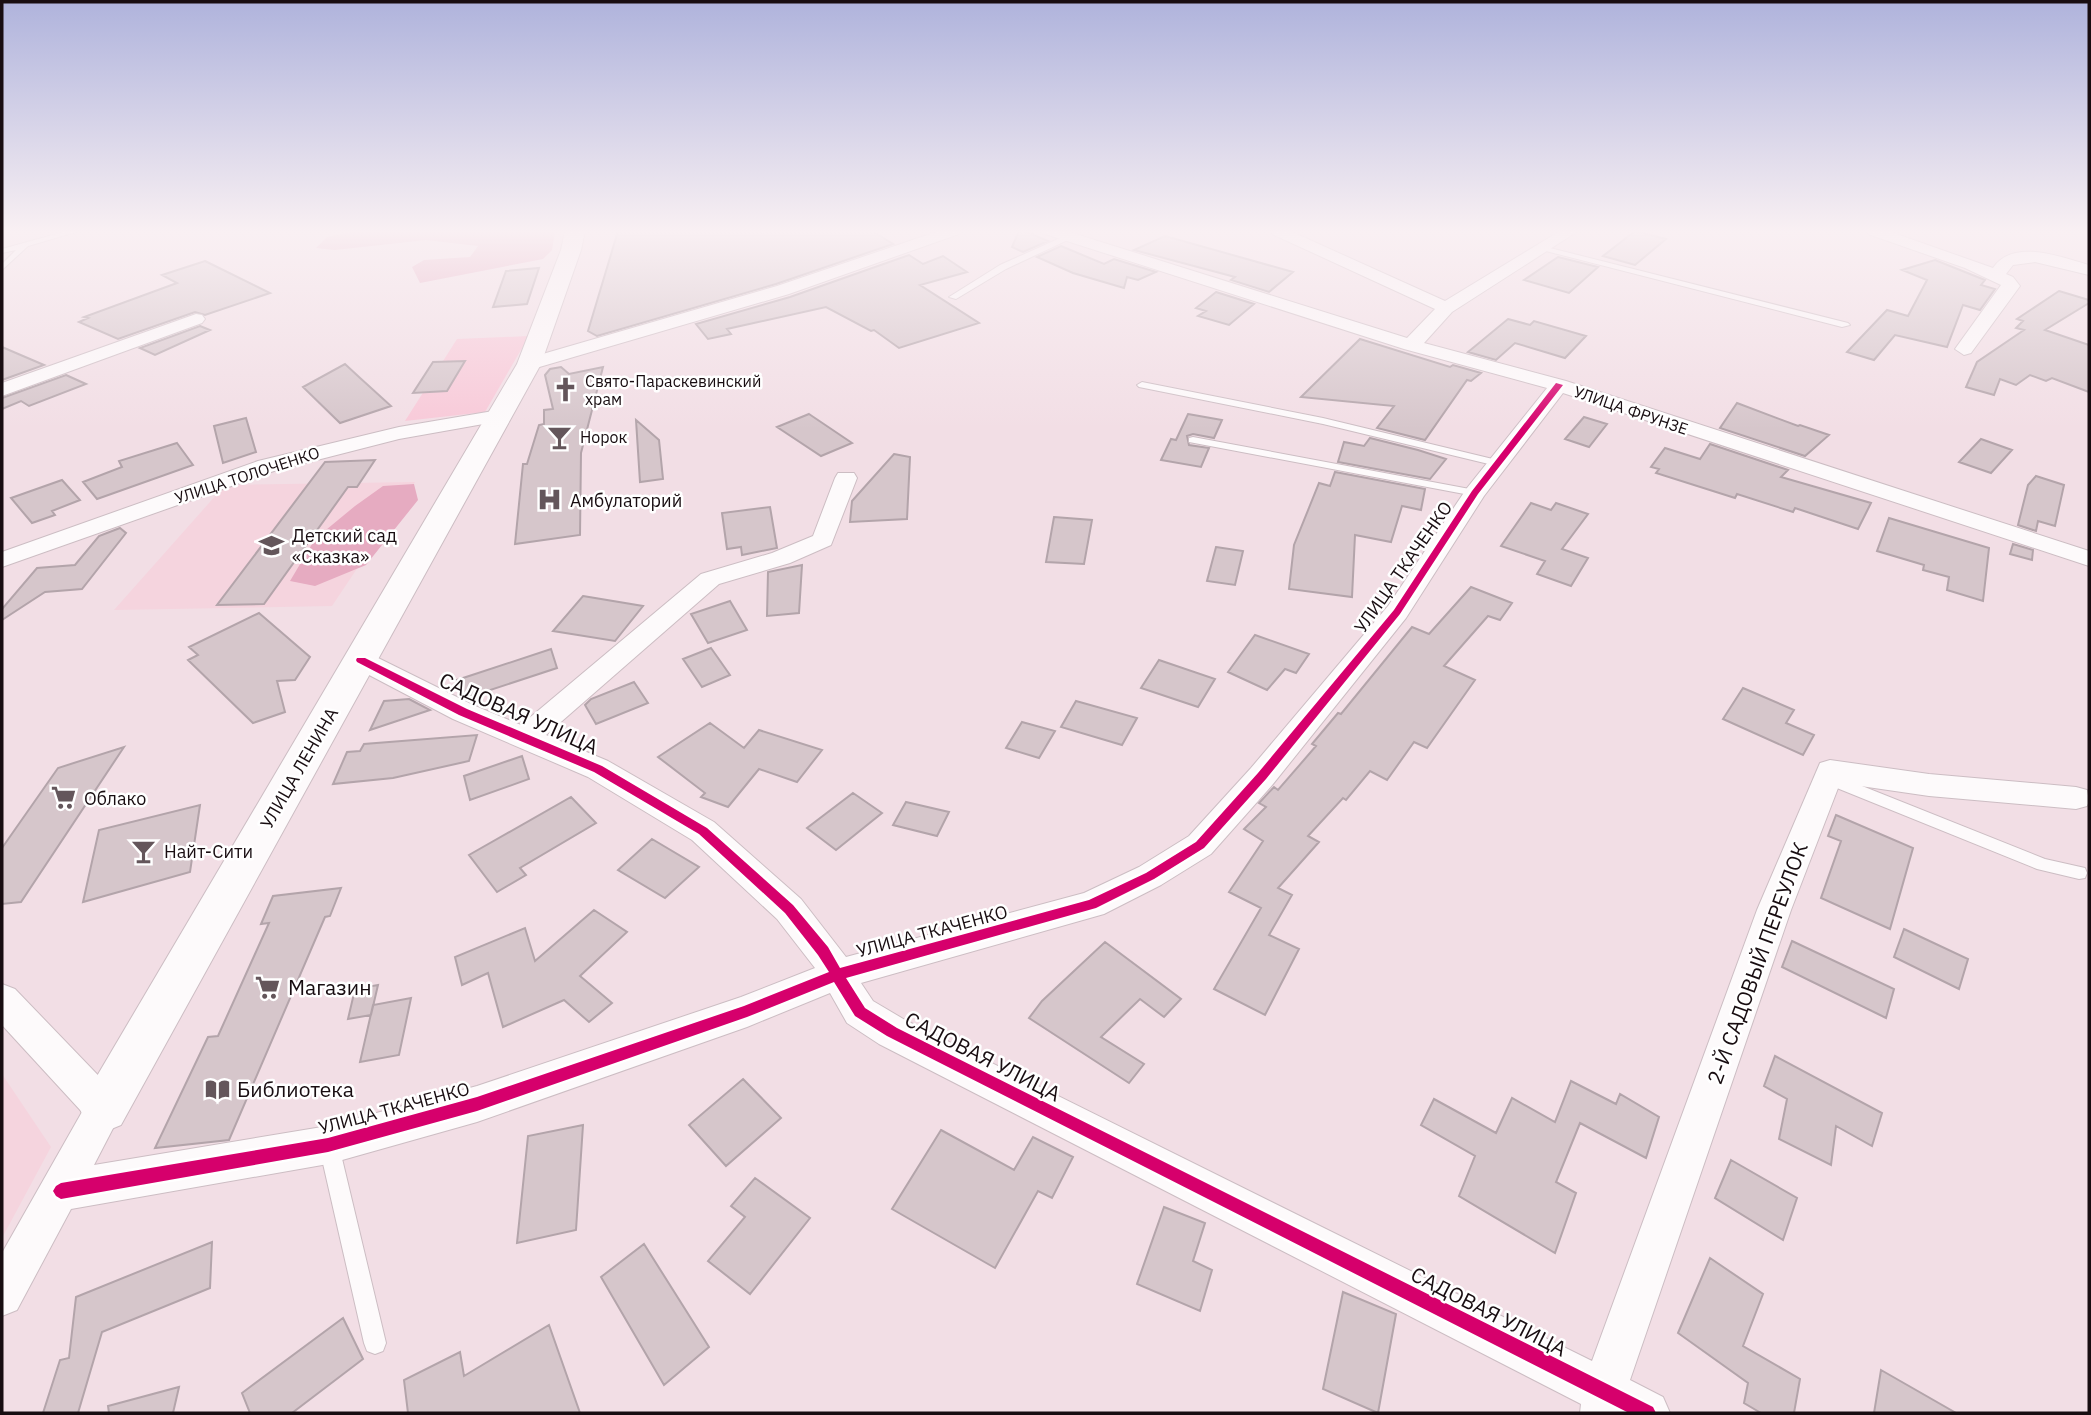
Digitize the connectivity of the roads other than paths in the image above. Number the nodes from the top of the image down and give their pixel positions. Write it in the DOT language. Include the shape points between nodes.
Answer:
graph roads {
  1 [pos="553,297"];
  2 [pos="759,297"];
  3 [pos="1261,297"];
  4 [pos="1422,297"];
  5 [pos="1464,297"];
  6 [pos="1736,297"];
  7 [pos="2003,297"];
  8 [pos="1446,308"];
  9 [pos="196,318"];
  10 [pos="1845,325"];
  11 [pos="1411,345"];
  12 [pos="1964,349"];
  13 [pos="528,364"];
  14 [pos="1142,385"];
  15 [pos="1559,386"];
  16 [pos="2,390"];
  17 [pos="499,416"];
  18 [pos="1193,440"];
  19 [pos="1497,463"];
  20 [pos="846,478"];
  21 [pos="1475,494"];
  22 [pos="2089,559"];
  23 [pos="2,560"];
  24 [pos="361,660"];
  25 [pos="523,739"];
  26 [pos="1827,778"];
  27 [pos="2076,798"];
  28 [pos="2079,873"];
  29 [pos="836,975"];
  30 [pos="2,1000"];
  31 [pos="104,1109"];
  32 [pos="328,1145"];
  33 [pos="61,1191"];
  34 [pos="2,1295"];
  35 [pos="375,1343"];
  36 [pos="1603,1402"];
  37 [pos="1647,1413"];
  1 -- 13 [label="street, УЛИЦА ЛЕНИНА"];
  2 -- 13 [label="street"];
  3 -- 11 [label="street, УЛИЦА ФРУНЗЕ"];
  4 -- 8 [label="street"];
  5 -- 8 [label="street"];
  6 -- 10 [label="lane"];
  7 -- 12 [label="street"];
  8 -- 11 [label="street"];
  9 -- 16 [label="street"];
  11 -- 15 [label="street, УЛИЦА ФРУНЗЕ"];
  13 -- 17 [label="street, УЛИЦА ЛЕНИНА"];
  14 -- 19 [label="lane" via="1323,421"];
  15 -- 19 [label="street, УЛИЦА ТКАЧЕНКО"];
  15 -- 22 [label="street, УЛИЦА ФРУНЗЕ"];
  17 -- 23 [label="street, УЛИЦА ТОЛОЧЕНКО" via="399,433 266,466"];
  17 -- 24 [label="street, УЛИЦА ЛЕНИНА"];
  18 -- 21 [label="lane"];
  19 -- 21 [label="street, УЛИЦА ТКАЧЕНКО"];
  20 -- 25 [label="street" via="823,540 710,579"];
  21 -- 29 [label="street, УЛИЦА ТКАЧЕНКО" via="1397,612 1200,845 1092,904"];
  24 -- 25 [label="street, САДОВАЯ УЛИЦА"];
  24 -- 31 [label="street, УЛИЦА ЛЕНИНА"];
  25 -- 29 [label="street, САДОВАЯ УЛИЦА" via="598,769 703,831 789,909"];
  26 -- 27 [label="street" via="1829,771"];
  26 -- 28 [label="lane" via="2043,865"];
  26 -- 36 [label="street, 2-Й САДОВЫЙ ПЕРЕУЛОК" via="1774,910"];
  29 -- 32 [label="street, УЛИЦА ТКАЧЕНКО" via="526,1088"];
  29 -- 36 [label="street, САДОВАЯ УЛИЦА" via="860,1012 892,1032"];
  30 -- 31 [label="street"];
  31 -- 33 [label="street, УЛИЦА ЛЕНИНА"];
  32 -- 33 [label="street, УЛИЦА ТКАЧЕНКО"];
  32 -- 35 [label="lane"];
  33 -- 34 [label="street, УЛИЦА ЛЕНИНА"];
  36 -- 37 [label="street, САДОВАЯ УЛИЦА"];
}
